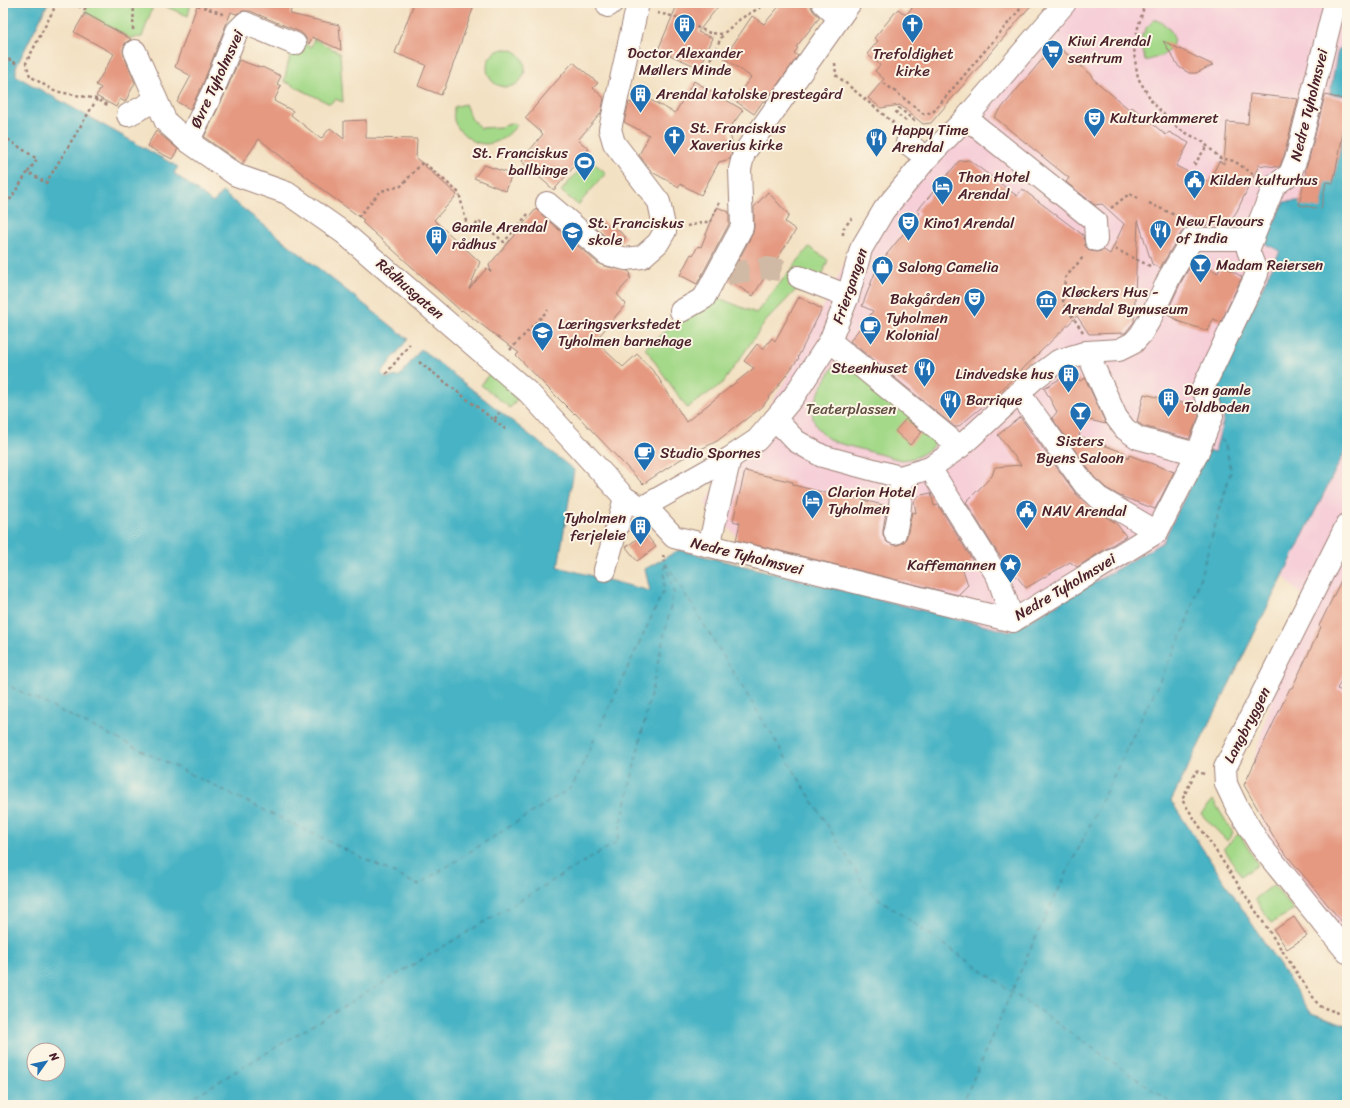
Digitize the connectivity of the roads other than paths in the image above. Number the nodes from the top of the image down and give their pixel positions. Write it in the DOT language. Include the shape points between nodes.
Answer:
graph roads {
  1 [pos="823,3"];
  2 [pos="1065,3"];
  3 [pos="638,6"];
  4 [pos="1333,6"];
  5 [pos="845,10"];
  6 [pos="295,44"];
  7 [pos="135,51"];
  8 [pos="156,100"];
  9 [pos="128,115"];
  10 [pos="966,118"];
  11 [pos="905,132"];
  12 [pos="186,140"];
  13 [pos="927,158"];
  14 [pos="547,203"];
  15 [pos="1096,230"];
  16 [pos="1252,239"];
  17 [pos="799,277"];
  18 [pos="848,296"];
  19 [pos="681,311"];
  20 [pos="830,341"];
  21 [pos="1087,352"];
  22 [pos="1019,393"];
  23 [pos="775,419"];
  24 [pos="960,447"];
  25 [pos="1197,454"];
  26 [pos="730,458"];
  27 [pos="930,468"];
  28 [pos="900,477"];
  29 [pos="625,498"];
  30 [pos="645,506"];
  31 [pos="1347,525"];
  32 [pos="1157,532"];
  33 [pos="896,533"];
  34 [pos="709,546"];
  35 [pos="605,570"];
  36 [pos="1013,621"];
  37 [pos="1347,952"];
  1 -- 5 [label="street"];
  2 -- 10 [label="street, Friergangen"];
  3 -- 14 [label="street" via="610,129 614,143 659,202 665,231 658,242 642,257 626,259 607,254"];
  4 -- 16 [label="street, Nedre Tyholmsvei" via="1297,156 1290,174 1274,186"];
  5 -- 19 [label="street" via="744,153 740,169 742,227 704,298"];
  6 -- 12 [label="street, Øvre Tyholmsvei" via="245,23 237,31 192,134"];
  7 -- 8 [label="street, Rådhusgaten"];
  8 -- 9 [label="street"];
  8 -- 12 [label="street, Rådhusgaten" via="166,122"];
  10 -- 13 [label="street, Friergangen"];
  10 -- 15 [label="street"];
  11 -- 13 [label="street"];
  12 -- 29 [label="street, Rådhusgaten" via="236,176 287,193 344,233 529,393"];
  13 -- 18 [label="street, Friergangen" via="884,210 861,249"];
  16 -- 21 [label="street" via="1192,240 1170,276 1150,319 1133,343 1119,350"];
  16 -- 25 [label="street" via="1248,250 1257,274 1203,388 1212,416"];
  17 -- 18 [label="street"];
  18 -- 20 [label="street, Friergangen"];
  20 -- 23 [label="street, Friergangen" via="794,396"];
  20 -- 24 [label="street"];
  21 -- 22 [label="street" via="1058,361"];
  21 -- 25 [label="street" via="1116,417 1125,429 1138,438"];
  22 -- 24 [label="street"];
  22 -- 32 [label="street" via="1085,485 1099,498"];
  23 -- 26 [label="street, Friergangen" via="757,440"];
  23 -- 28 [label="street" via="796,441 822,456"];
  24 -- 27 [label="street"];
  25 -- 32 [label="street"];
  26 -- 30 [label="street, Friergangen"];
  26 -- 34 [label="street"];
  27 -- 28 [label="street"];
  27 -- 36 [label="street" via="998,578"];
  28 -- 33 [label="street" via="902,494"];
  29 -- 30 [label="street, Rådhusgaten"];
  29 -- 35 [label="street"];
  30 -- 34 [label="street, Nedre Tyholmsvei" via="674,537"];
  31 -- 37 [label="street, Langbryggen" via="1225,768 1226,784 1260,845"];
  32 -- 36 [label="street, Nedre Tyholmsvei"];
  34 -- 36 [label="street, Nedre Tyholmsvei"];
}
